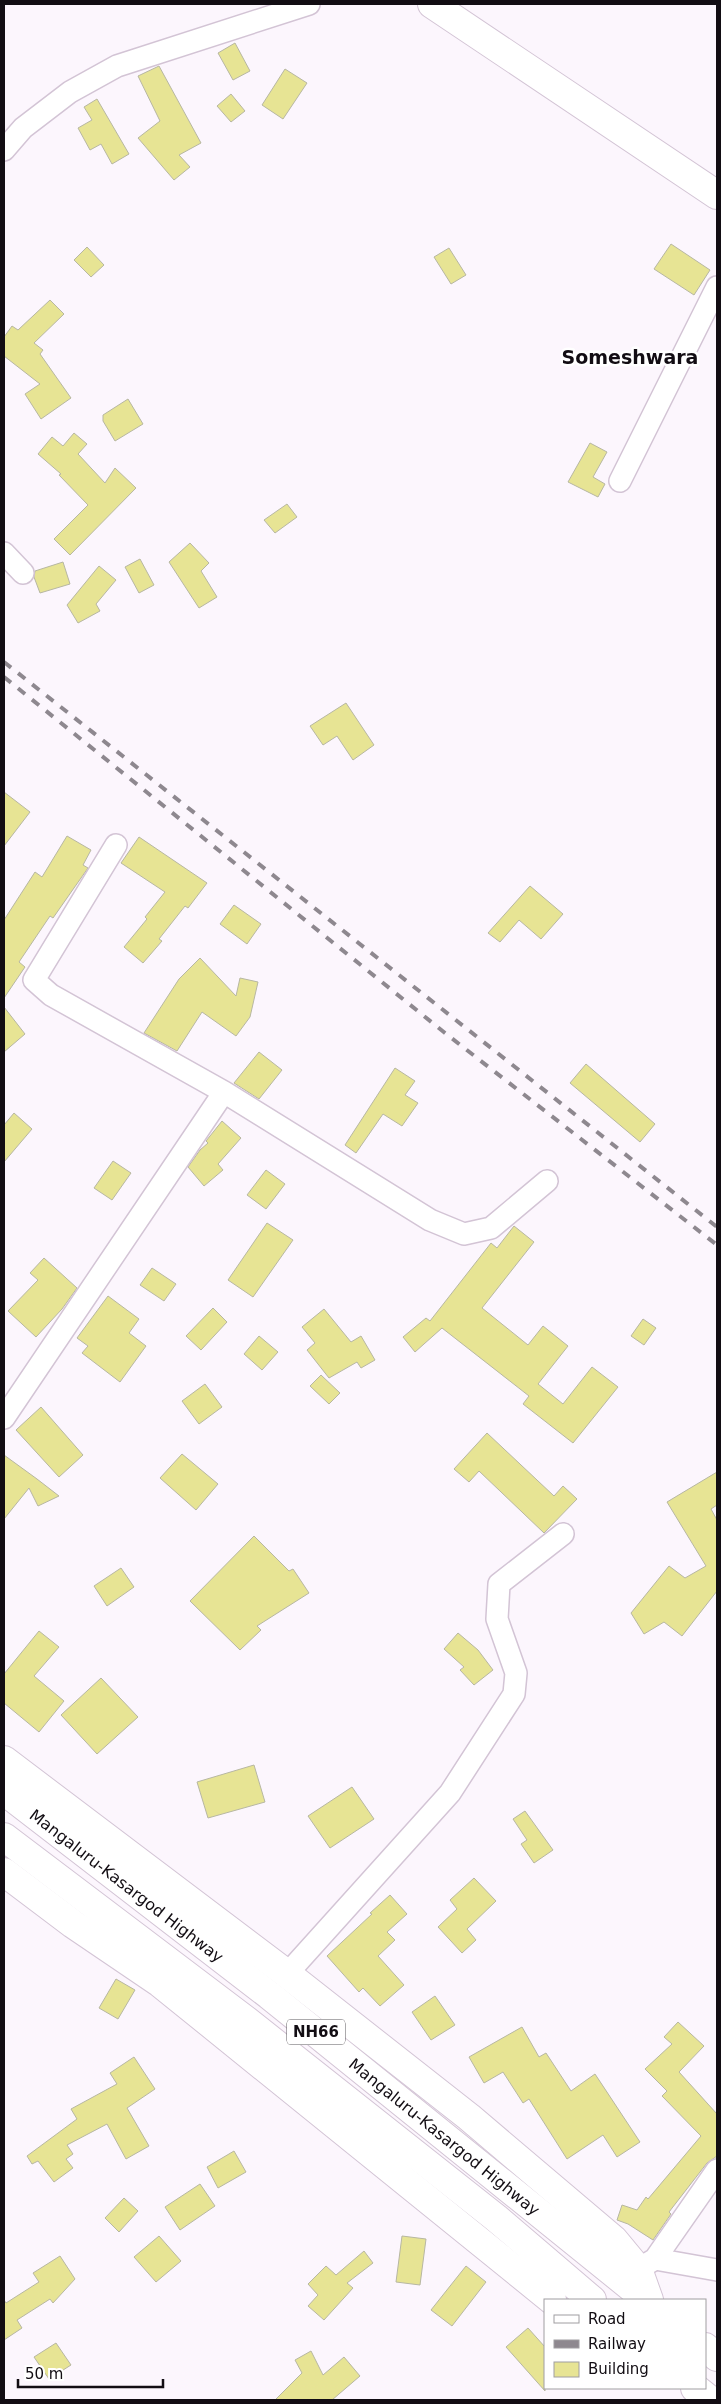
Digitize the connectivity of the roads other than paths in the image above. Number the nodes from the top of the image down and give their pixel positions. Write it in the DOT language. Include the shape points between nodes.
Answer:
graph roads {
  1 [pos="310,4"];
  2 [pos="432,4"];
  3 [pos="4,150"];
  4 [pos="717,195"];
  5 [pos="717,287"];
  6 [pos="620,481"];
  7 [pos="4,553"];
  8 [pos="23,573"];
  9 [pos="116,845"];
  10 [pos="224,1092"];
  11 [pos="547,1180"];
  12 [pos="4,1418"];
  13 [pos="564,1534"];
  14 [pos="4,1760"];
  15 [pos="4,1791"];
  16 [pos="4,1837"];
  17 [pos="4,1872"];
  18 [pos="287,1974"];
  19 [pos="717,2170"];
  20 [pos="638,2270"];
  21 [pos="717,2270"];
  22 [pos="551,2299"];
  23 [pos="591,2299"];
  24 [pos="648,2299"];
  25 [pos="706,2348"];
  26 [pos="717,2357"];
  27 [pos="696,2389"];
  28 [pos="710,2400"];
  1 -- 3 [label="street" via="117,66 70,92 23,128"];
  2 -- 4 [label="main road"];
  5 -- 6 [label="street"];
  7 -- 8 [label="street"];
  9 -- 10 [label="street" via="34,980 51,995"];
  10 -- 11 [label="street" via="430,1220 464,1234 491,1228"];
  10 -- 12 [label="street"];
  13 -- 18 [label="street" via="499,1584 497,1619 516,1674 514,1694 450,1793"];
  14 -- 18 [label="main road"];
  15 -- 20 [label="main road, Mangaluru-Kasargod Highway / NH66" via="269,1995"];
  16 -- 23 [label="main road, Mangaluru-Kasargod Highway / NH66" via="247,2021 496,2218"];
  17 -- 22 [label="main road" via="160,1983"];
  18 -- 20 [label="main road" via="476,2124 614,2240"];
  19 -- 20 [label="street"];
  20 -- 21 [label="street"];
  20 -- 24 [label="main road, Mangaluru-Kasargod Highway / NH66"];
  25 -- 26 [label="main road"];
  27 -- 28 [label="main road"];
}
